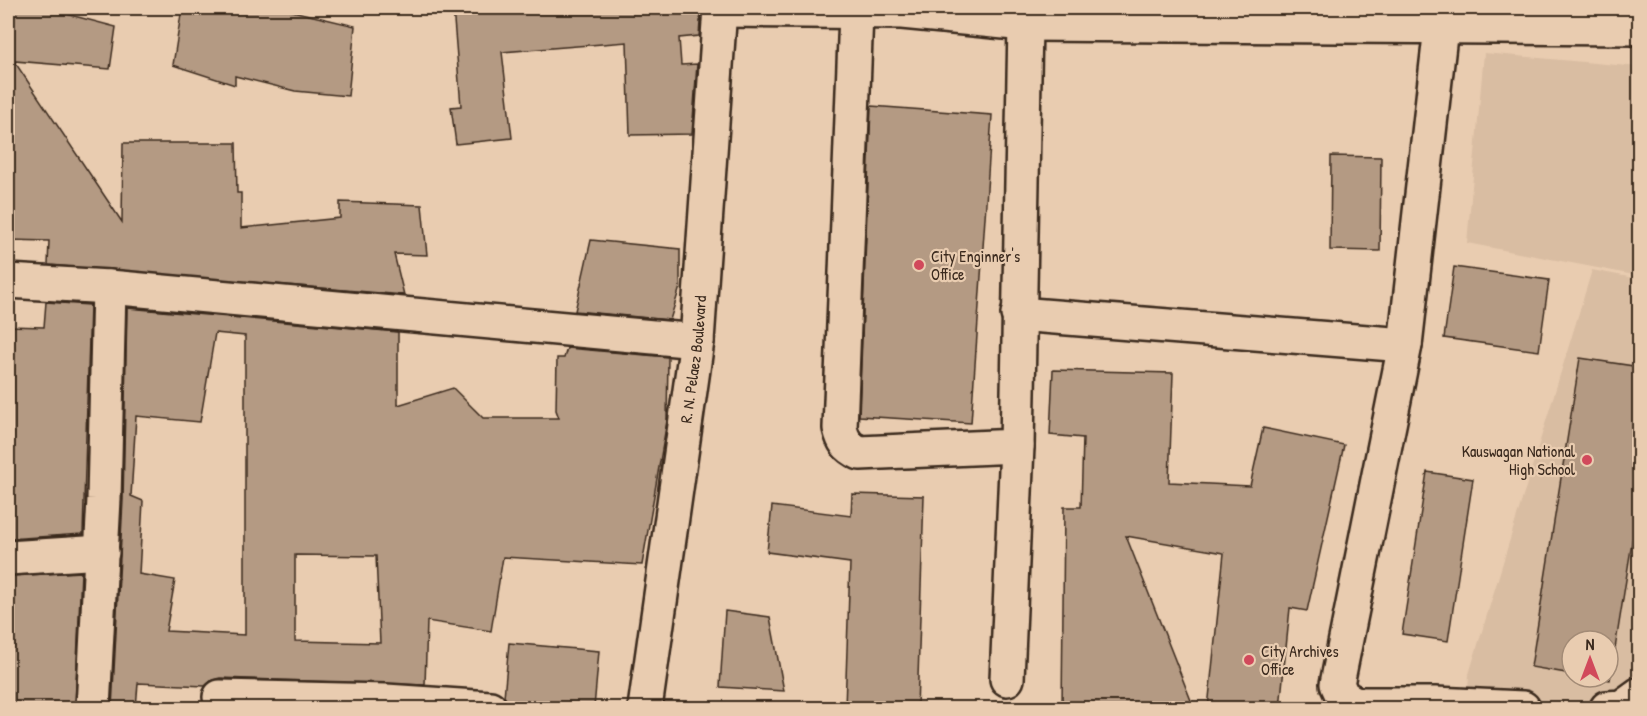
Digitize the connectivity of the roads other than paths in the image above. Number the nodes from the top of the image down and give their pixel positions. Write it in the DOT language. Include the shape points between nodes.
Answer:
graph roads {
  1 [pos="720,9"];
  2 [pos="902,10"];
  3 [pos="856,13"];
  4 [pos="1359,17"];
  5 [pos="1025,24"];
  6 [pos="1441,27"];
  7 [pos="1640,28"];
  8 [pos="8,281"];
  9 [pos="109,287"];
  10 [pos="1018,314"];
  11 [pos="697,341"];
  12 [pos="1406,345"];
  13 [pos="1017,446"];
  14 [pos="102,552"];
  15 [pos="8,558"];
  16 [pos="1007,679"];
  17 [pos="1640,694"];
  18 [pos="220,697"];
  19 [pos="93,708"];
  20 [pos="490,708"];
  21 [pos="645,708"];
  22 [pos="1523,708"];
  23 [pos="1607,708"];
  1 -- 3 [label="street"];
  1 -- 11 [label="street, R. N. Pelaez Boulevard"];
  2 -- 3 [label="street"];
  2 -- 5 [label="street"];
  3 -- 13 [label="street" via="840,428 843,440 860,453"];
  4 -- 5 [label="street"];
  4 -- 6 [label="street"];
  5 -- 10 [label="street"];
  6 -- 7 [label="street"];
  6 -- 12 [label="street"];
  8 -- 9 [label="street"];
  9 -- 11 [label="street"];
  9 -- 14 [label="street"];
  10 -- 12 [label="street"];
  10 -- 13 [label="street"];
  11 -- 21 [label="street, R. N. Pelaez Boulevard"];
  12 -- 22 [label="street" via="1336,684 1343,697 1357,704"];
  13 -- 16 [label="street"];
  14 -- 15 [label="street"];
  14 -- 19 [label="street"];
  17 -- 23 [label="street" via="1622,707"];
  18 -- 20 [label="street"];
}
